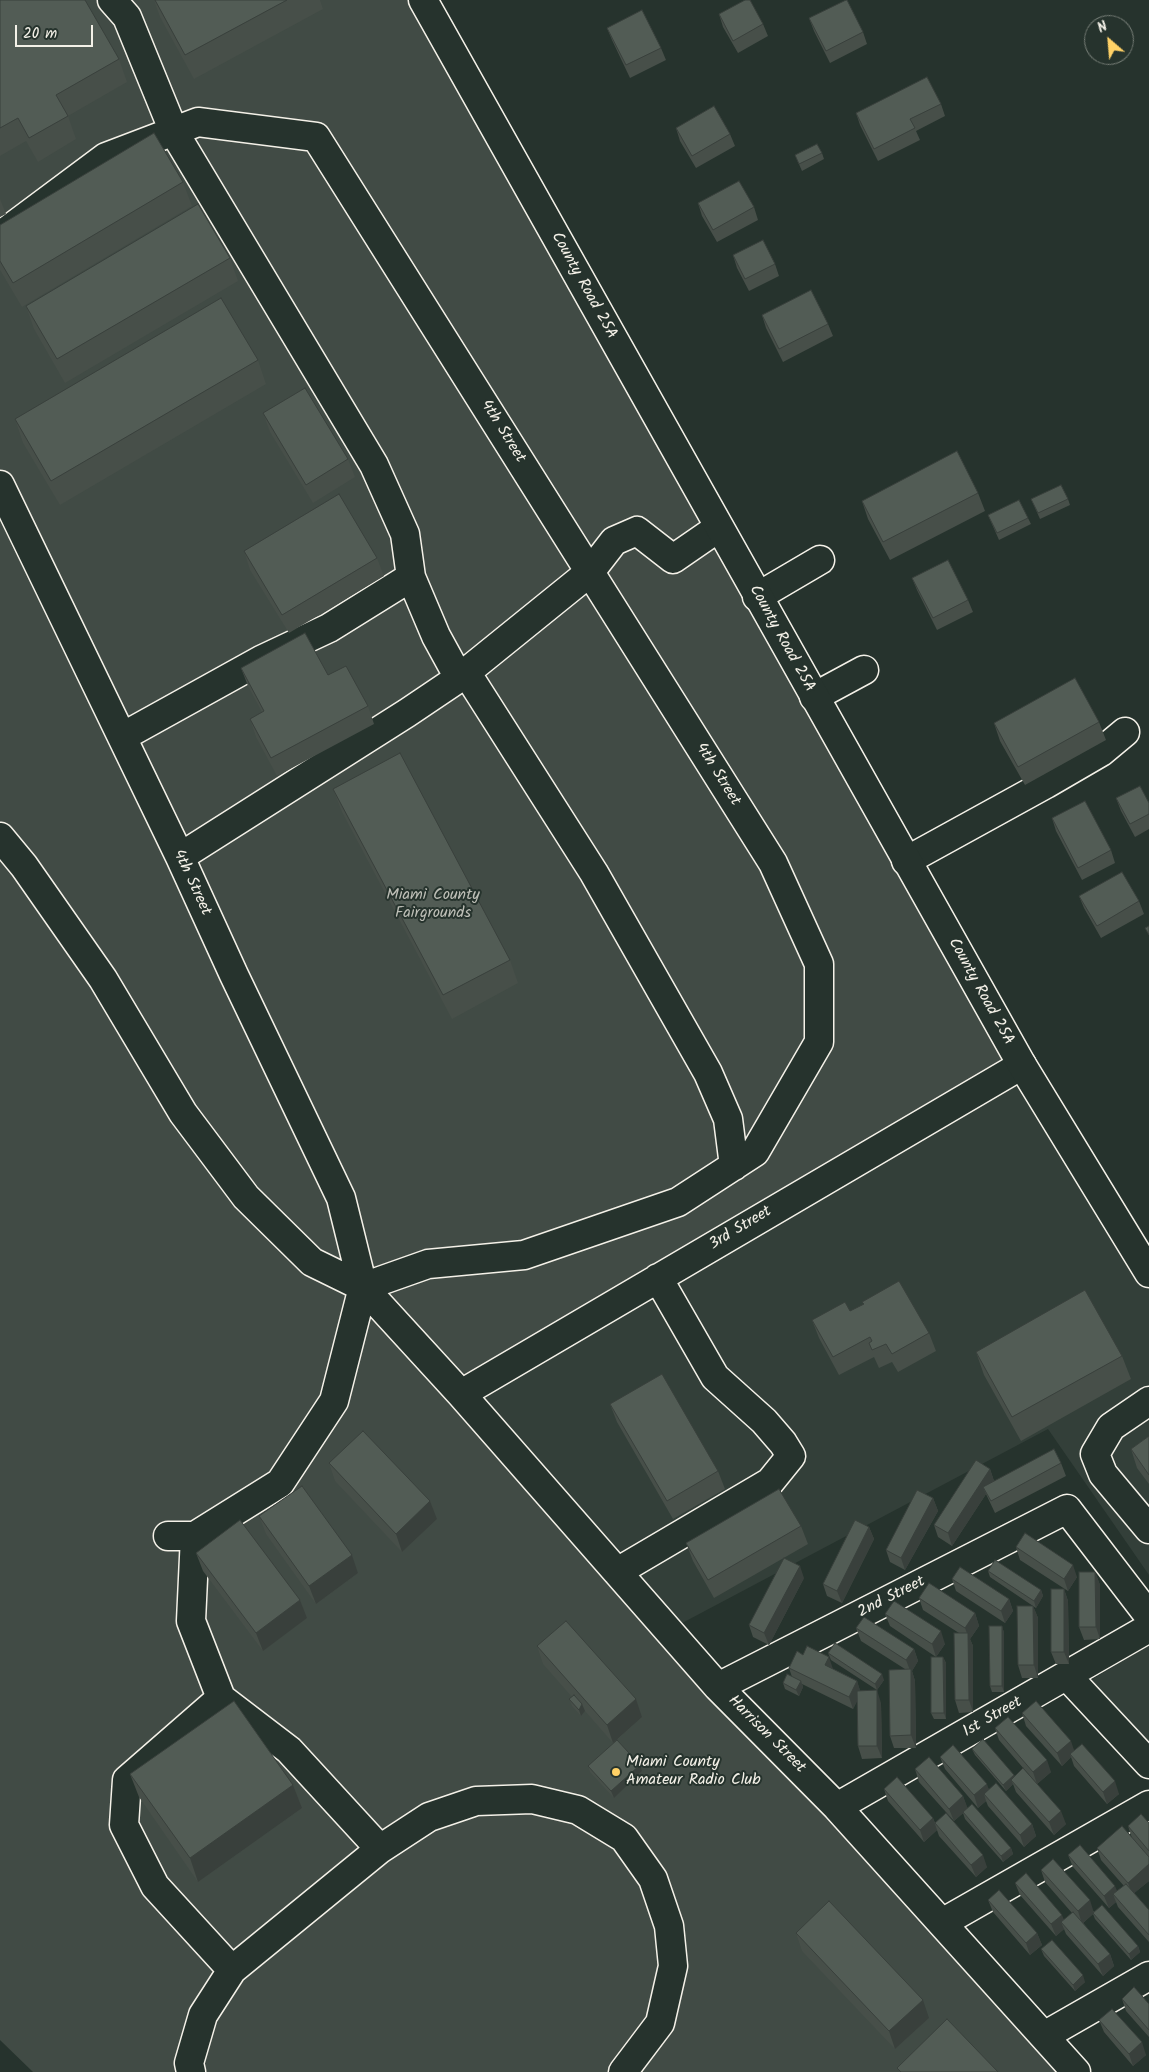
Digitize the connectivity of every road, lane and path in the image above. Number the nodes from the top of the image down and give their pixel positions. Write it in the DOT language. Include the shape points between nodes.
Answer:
graph roads {
  1 [pos="112,0"];
  2 [pos="423,0"];
  3 [pos="174,132"];
  4 [pos="0,236"];
  5 [pos="0,485"];
  6 [pos="718,528"];
  7 [pos="820,560"];
  8 [pos="590,572"];
  9 [pos="411,577"];
  10 [pos="757,597"];
  11 [pos="864,670"];
  12 [pos="463,675"];
  13 [pos="814,697"];
  14 [pos="1125,732"];
  15 [pos="122,737"];
  16 [pos="0,837"];
  17 [pos="180,858"];
  18 [pos="906,861"];
  19 [pos="1022,1065"];
  20 [pos="734,1166"];
  21 [pos="1149,1273"];
  22 [pos="658,1278"];
  23 [pos="363,1287"];
  24 [pos="461,1394"];
  25 [pos="1149,1401"];
  26 [pos="1149,1529"];
  27 [pos="168,1536"];
  28 [pos="195,1536"];
  29 [pos="617,1572"];
  30 [pos="1149,1616"];
  31 [pos="1149,1628"];
  32 [pos="1067,1676"];
  33 [pos="718,1687"];
  34 [pos="222,1698"];
  35 [pos="1149,1764"];
  36 [pos="1149,1805"];
  37 [pos="837,1807"];
  38 [pos="380,1848"];
  39 [pos="942,1923"];
  40 [pos="232,1970"];
  41 [pos="1149,1976"];
  42 [pos="1044,2036"];
  43 [pos="191,2072"];
  44 [pos="623,2072"];
  45 [pos="1076,2072"];
  1 -- 3 [label="main road" via="127,17"];
  2 -- 6 [label="main road, County Road 25A"];
  3 -- 4 [label="main road, 4th Street" via="106,158"];
  3 -- 8 [label="main road, 4th Street" via="198,122 316,137"];
  3 -- 9 [label="main road" via="374,464 405,534"];
  5 -- 15 [label="main road, 4th Street"];
  6 -- 8 [label="main road" via="673,559 637,531 614,541"];
  6 -- 10 [label="main road, County Road 25A"];
  7 -- 10 [label="main road"];
  8 -- 12 [label="main road"];
  8 -- 20 [label="main road, 4th Street" via="773,863 819,964 819,1042 755,1152"];
  9 -- 12 [label="main road" via="436,636"];
  9 -- 15 [label="main road" via="329,628 262,660"];
  10 -- 13 [label="main road, County Road 25A"];
  11 -- 13 [label="main road"];
  12 -- 17 [label="main road"];
  12 -- 20 [label="main road" via="594,873 708,1073 728,1119"];
  13 -- 18 [label="main road, County Road 25A"];
  14 -- 18 [label="main road" via="1101,752"];
  15 -- 17 [label="main road, 4th Street"];
  16 -- 23 [label="main road" via="103,979 183,1113 246,1197 312,1262"];
  17 -- 23 [label="main road, 4th Street" via="341,1198"];
  18 -- 19 [label="main road, County Road 25A"];
  19 -- 21 [label="main road, County Road 25A"];
  19 -- 22 [label="main road, 3rd Street"];
  20 -- 23 [label="main road" via="678,1202 524,1255 428,1264"];
  22 -- 24 [label="main road, 3rd Street"];
  22 -- 29 [label="main road" via="715,1377 764,1421 791,1456 770,1482"];
  23 -- 24 [label="main road, Harrison Street"];
  23 -- 28 [label="main road" via="334,1401 286,1475 280,1483"];
  24 -- 29 [label="main road, Harrison Street"];
  25 -- 26 [label="main road" via="1111,1427 1095,1454 1102,1474"];
  27 -- 28 [label="main road"];
  28 -- 34 [label="main road" via="191,1621"];
  29 -- 33 [label="main road, Harrison Street"];
  30 -- 33 [label="main road, 2nd Street" via="1067,1509"];
  31 -- 32 [label="main road, 1st Street"];
  32 -- 35 [label="main road"];
  32 -- 37 [label="main road, 1st Street"];
  33 -- 37 [label="main road, Harrison Street"];
  34 -- 38 [label="main road" via="289,1750"];
  34 -- 40 [label="main road" via="127,1780 124,1825 155,1886"];
  36 -- 39 [label="main road"];
  37 -- 39 [label="main road, Harrison Street"];
  38 -- 40 [label="main road"];
  38 -- 44 [label="main road" via="428,1817 476,1801 532,1799 578,1810 624,1838 653,1879 669,1926 673,1966 660,2023"];
  39 -- 42 [label="main road, Harrison Street"];
  40 -- 43 [label="main road" via="203,2015 189,2063"];
  41 -- 42 [label="main road"];
  42 -- 45 [label="main road, Harrison Street"];
}
